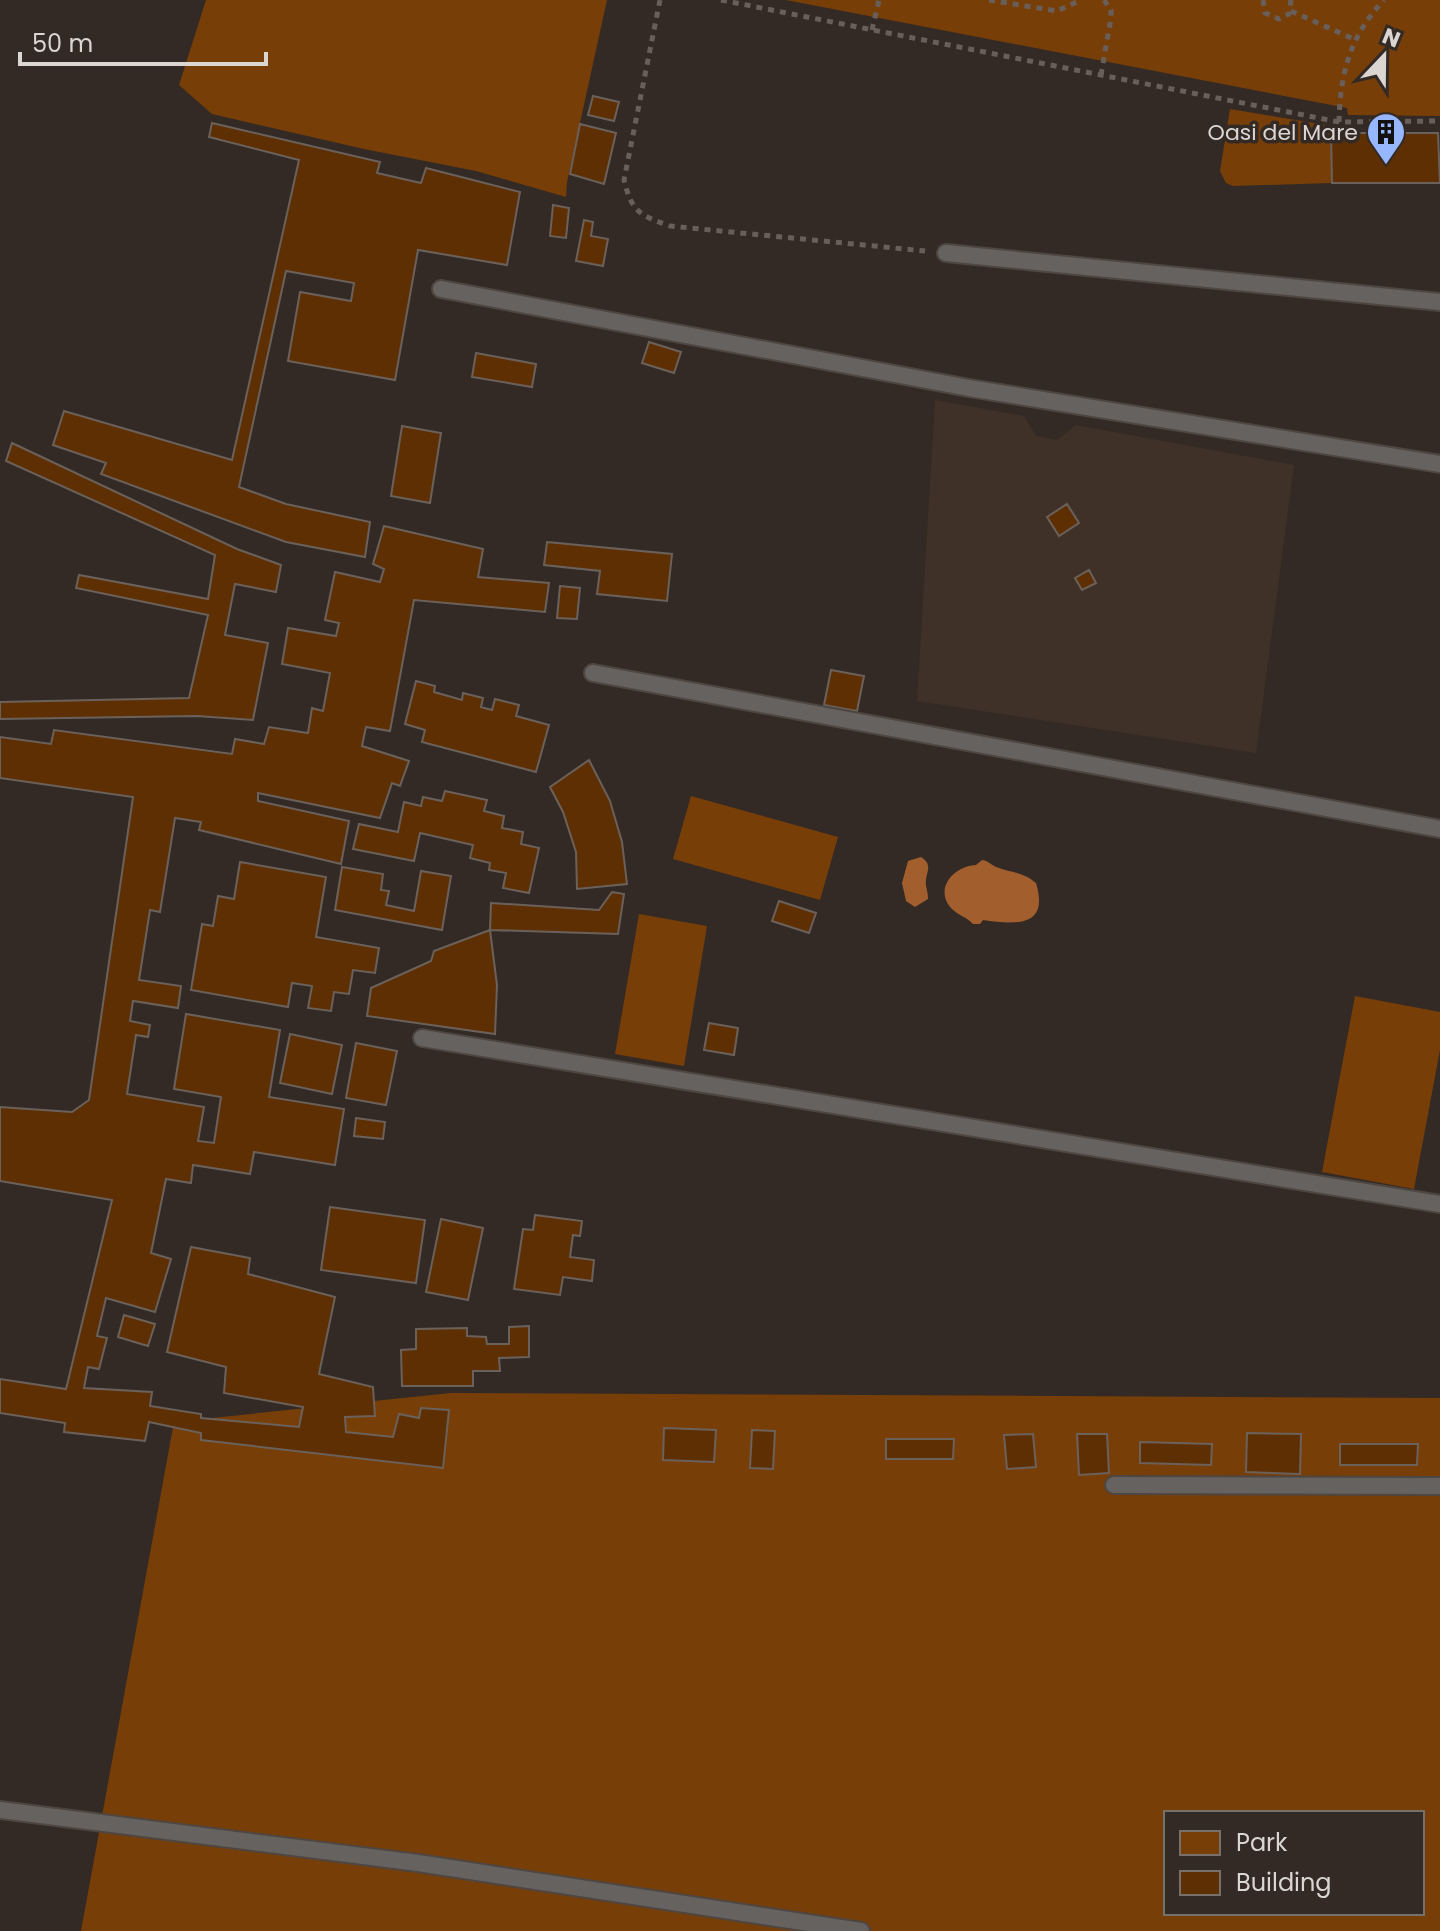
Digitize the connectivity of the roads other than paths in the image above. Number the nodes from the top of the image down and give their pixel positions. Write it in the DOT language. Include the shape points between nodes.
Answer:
graph roads {
  1 [pos="946,253"];
  2 [pos="441,289"];
  3 [pos="1440,302"];
  4 [pos="1440,464"];
  5 [pos="593,673"];
  6 [pos="1440,829"];
  7 [pos="422,1038"];
  8 [pos="1440,1204"];
  9 [pos="1114,1485"];
  10 [pos="1440,1486"];
  11 [pos="0,1810"];
  12 [pos="861,1931"];
  1 -- 3 [label="lane"];
  2 -- 4 [label="lane" via="969,388"];
  5 -- 6 [label="lane"];
  7 -- 8 [label="lane"];
  9 -- 10 [label="lane"];
  11 -- 12 [label="lane" via="402,1860"];
}
